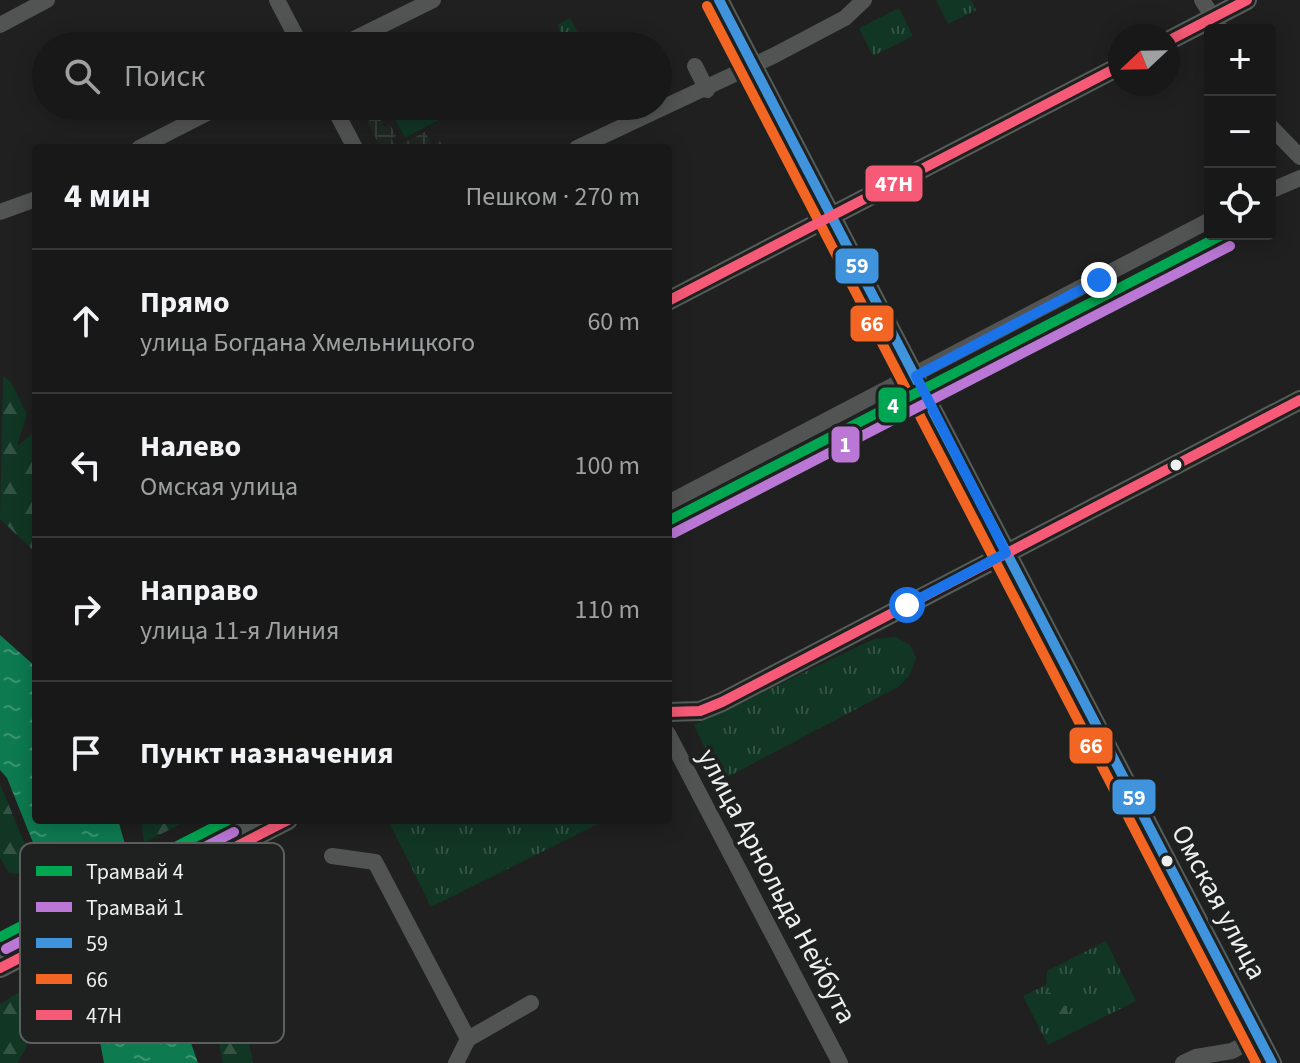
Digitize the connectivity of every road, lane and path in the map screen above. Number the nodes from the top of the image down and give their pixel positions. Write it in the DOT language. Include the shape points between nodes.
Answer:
graph roads {
  1 [pos="47,0"];
  2 [pos="277,0"];
  3 [pos="433,0"];
  4 [pos="719,0"];
  5 [pos="864,0"];
  6 [pos="1247,0"];
  7 [pos="1212,16"];
  8 [pos="0,25"];
  9 [pos="294,32"];
  10 [pos="368,32"];
  11 [pos="1180,34"];
  12 [pos="754,65"];
  13 [pos="695,66"];
  14 [pos="1108,72"];
  15 [pos="707,90"];
  16 [pos="672,106"];
  17 [pos="194,120"];
  18 [pos="340,120"];
  19 [pos="640,120"];
  20 [pos="1276,132"];
  21 [pos="147,144"];
  22 [pos="353,144"];
  23 [pos="586,144"];
  24 [pos="1300,157"];
  25 [pos="1300,178"];
  26 [pos="1276,188"];
  27 [pos="32,200"];
  28 [pos="0,212"];
  29 [pos="833,215"];
  30 [pos="1204,223"];
  31 [pos="672,299"];
  32 [pos="916,376"];
  33 [pos="1300,400"];
  34 [pos="672,501"];
  35 [pos="1006,553"];
  36 [pos="672,712"];
  37 [pos="672,742"];
  38 [pos="242,824"];
  39 [pos="280,824"];
  40 [pos="206,843"];
  41 [pos="243,843"];
  42 [pos="332,856"];
  43 [pos="20,940"];
  44 [pos="0,950"];
  45 [pos="20,958"];
  46 [pos="0,968"];
  47 [pos="531,1003"];
  48 [pos="1258,1037"];
  49 [pos="468,1039"];
  50 [pos="456,1063"];
  51 [pos="840,1063"];
  52 [pos="1183,1063"];
  53 [pos="1272,1063"];
  1 -- 8 [label="street"];
  2 -- 9 [label="street"];
  3 -- 10 [label="street"];
  4 -- 12 [label="main road, Омская улица"];
  5 -- 12 [label="street" via="845,18"];
  6 -- 7 [label="main road"];
  7 -- 11 [label="main road"];
  12 -- 15 [label="street"];
  12 -- 29 [label="main road, Омская улица"];
  13 -- 15 [label="street"];
  14 -- 29 [label="main road"];
  15 -- 16 [label="street"];
  17 -- 21 [label="street"];
  18 -- 22 [label="street"];
  19 -- 23 [label="street"];
  20 -- 24 [label="street"];
  25 -- 26 [label="street"];
  27 -- 28 [label="street"];
  29 -- 31 [label="main road"];
  29 -- 32 [label="main road, Омская улица"];
  30 -- 32 [label="street"];
  32 -- 34 [label="street"];
  32 -- 35 [label="main road, Омская улица"];
  33 -- 35 [label="main road"];
  35 -- 36 [label="main road" via="722,702 700,711"];
  35 -- 48 [label="main road, Омская улица"];
  37 -- 51 [label="street, улица Арнольда Нейбута"];
  38 -- 40 [label="main road"];
  39 -- 41 [label="main road"];
  42 -- 49 [label="street" via="375,862"];
  43 -- 44 [label="main road"];
  45 -- 46 [label="main road"];
  47 -- 49 [label="street"];
  48 -- 52 [label="street" via="1232,1051"];
  48 -- 53 [label="main road, Омская улица"];
  49 -- 50 [label="street"];
}
